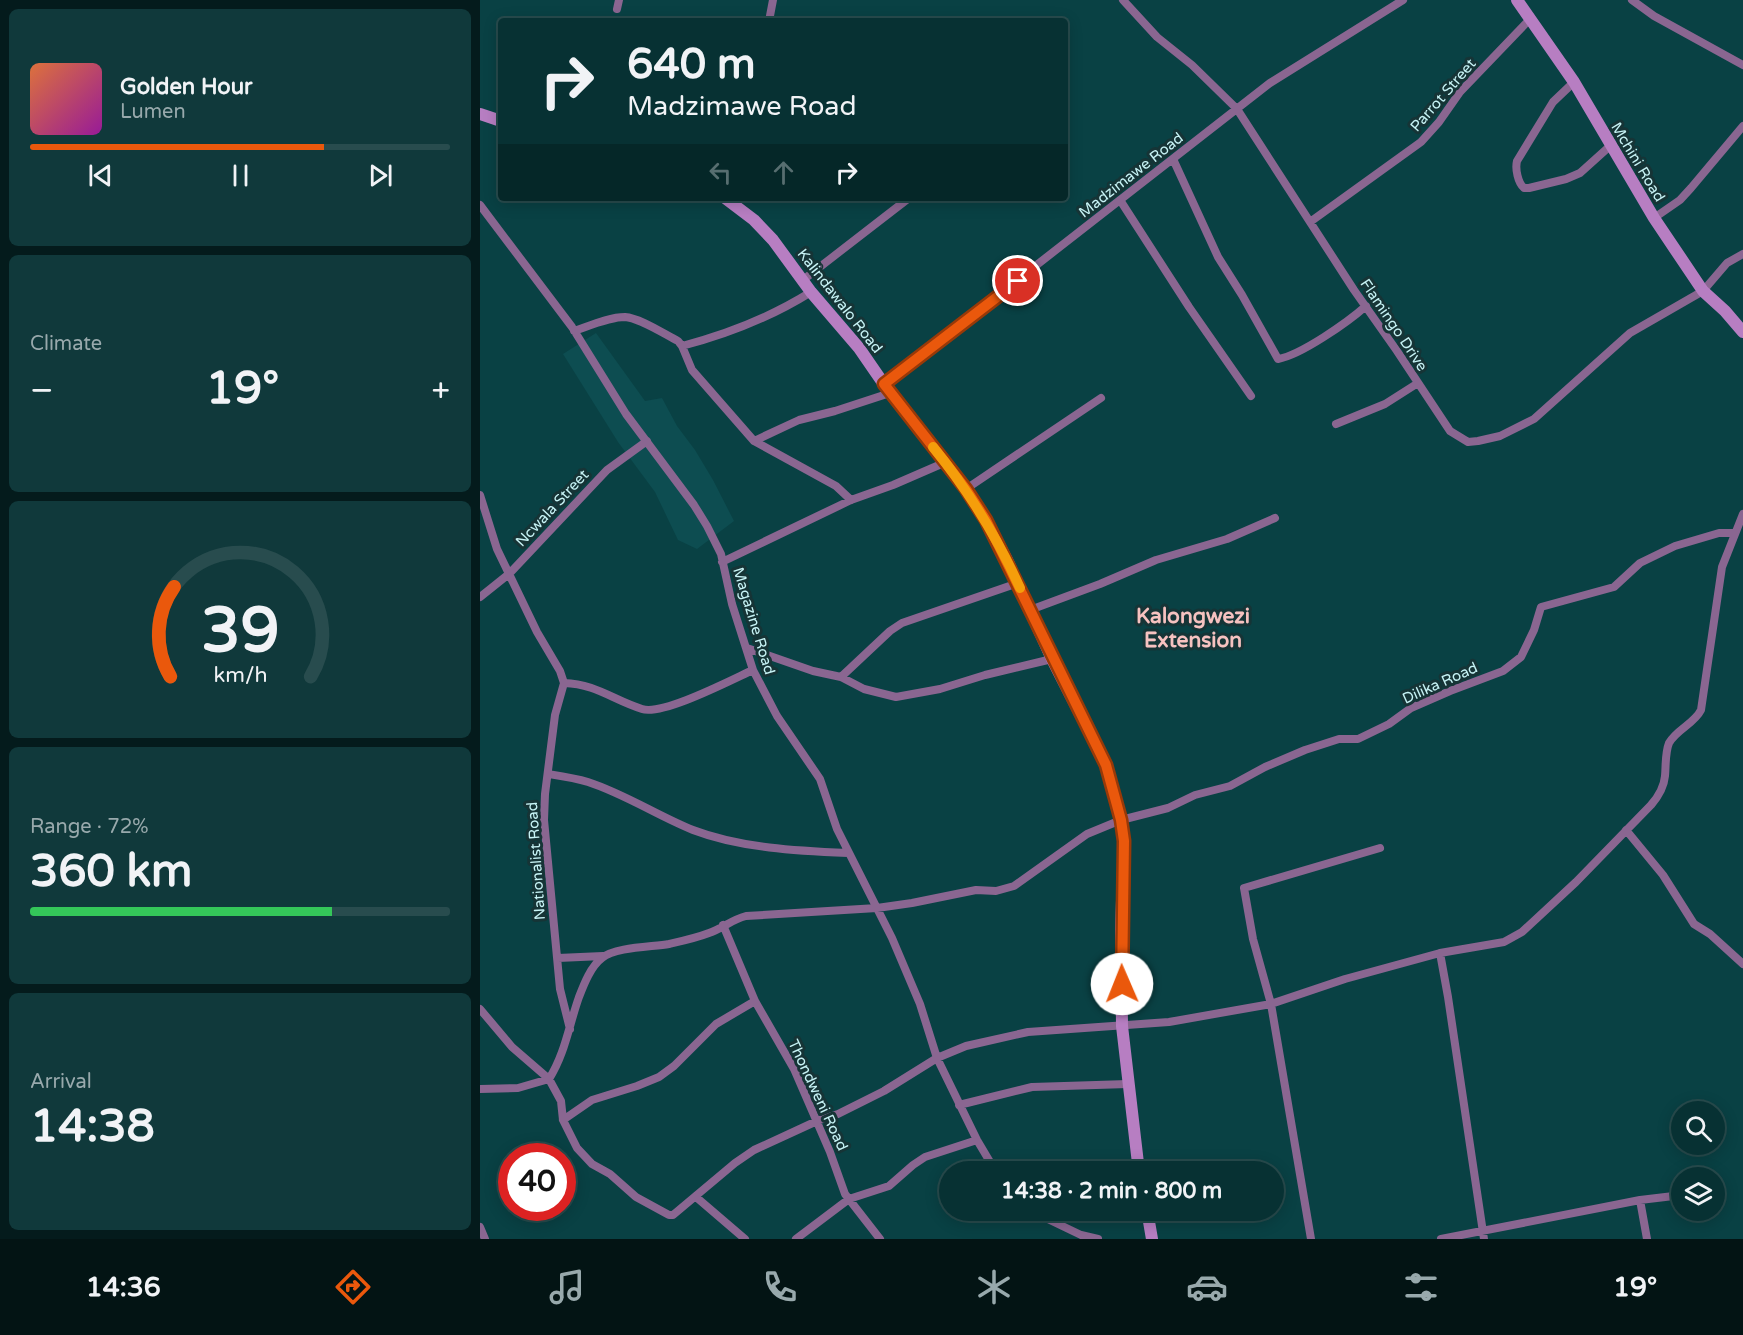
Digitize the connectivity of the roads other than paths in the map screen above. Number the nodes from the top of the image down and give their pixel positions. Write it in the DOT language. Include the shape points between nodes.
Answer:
graph roads {
  1 [pos="620,0"];
  2 [pos="773,0"];
  3 [pos="1123,0"];
  4 [pos="1403,0"];
  5 [pos="1517,0"];
  6 [pos="1632,0"];
  7 [pos="617,9"];
  8 [pos="770,18"];
  9 [pos="1530,19"];
  10 [pos="1743,64"];
  11 [pos="1574,82"];
  12 [pos="1237,109"];
  13 [pos="480,114"];
  14 [pos="498,120"];
  15 [pos="1743,126"];
  16 [pos="1610,146"];
  17 [pos="1173,159"];
  18 [pos="1120,200"];
  19 [pos="729,201"];
  20 [pos="905,201"];
  21 [pos="480,205"];
  22 [pos="1654,218"];
  23 [pos="1310,222"];
  24 [pos="1743,254"];
  25 [pos="803,280"];
  26 [pos="1703,291"];
  27 [pos="812,292"];
  28 [pos="1366,306"];
  29 [pos="574,331"];
  30 [pos="1743,332"];
  31 [pos="682,346"];
  32 [pos="1418,382"];
  33 [pos="887,389"];
  34 [pos="1251,396"];
  35 [pos="1101,398"];
  36 [pos="1336,424"];
  37 [pos="646,441"];
  38 [pos="754,441"];
  39 [pos="946,462"];
  40 [pos="966,489"];
  41 [pos="480,495"];
  42 [pos="851,500"];
  43 [pos="1743,514"];
  44 [pos="1275,518"];
  45 [pos="484,524"];
  46 [pos="1734,533"];
  47 [pos="722,562"];
  48 [pos="509,574"];
  49 [pos="1018,583"];
  50 [pos="480,597"];
  51 [pos="1030,610"];
  52 [pos="747,648"];
  53 [pos="1052,659"];
  54 [pos="753,670"];
  55 [pos="841,677"];
  56 [pos="564,683"];
  57 [pos="548,774"];
  58 [pos="1121,820"];
  59 [pos="1626,830"];
  60 [pos="1380,848"];
  61 [pos="848,853"];
  62 [pos="876,908"];
  63 [pos="723,925"];
  64 [pos="1440,953"];
  65 [pos="603,956"];
  66 [pos="558,958"];
  67 [pos="1743,964"];
  68 [pos="755,1001"];
  69 [pos="1271,1004"];
  70 [pos="480,1009"];
  71 [pos="1122,1026"];
  72 [pos="570,1029"];
  73 [pos="936,1058"];
  74 [pos="549,1079"];
  75 [pos="1128,1084"];
  76 [pos="480,1089"];
  77 [pos="959,1105"];
  78 [pos="563,1120"];
  79 [pos="817,1121"];
  80 [pos="977,1140"];
  81 [pos="989,1161"];
  82 [pos="1138,1161"];
  83 [pos="1671,1196"];
  84 [pos="696,1197"];
  85 [pos="849,1199"];
  86 [pos="1640,1200"];
  87 [pos="1052,1221"];
  88 [pos="1150,1221"];
  89 [pos="480,1227"];
  90 [pos="1483,1235"];
  91 [pos="1155,1237"];
  92 [pos="485,1239"];
  93 [pos="745,1239"];
  94 [pos="796,1239"];
  95 [pos="880,1239"];
  96 [pos="1098,1239"];
  97 [pos="1311,1239"];
  98 [pos="1441,1239"];
  99 [pos="1647,1239"];
  1 -- 7 [label="street"];
  2 -- 8 [label="street"];
  3 -- 12 [label="street, Flamingo Drive" via="1157,37"];
  4 -- 12 [label="street, Madzimawe Road" via="1270,83"];
  5 -- 9 [label="street, Mchini Road"];
  6 -- 10 [label="street"];
  9 -- 11 [label="street, Mchini Road"];
  9 -- 23 [label="street, Parrot Street" via="1460,92 1421,142"];
  11 -- 16 [label="street, Mchini Road"];
  11 -- 16 [label="street" via="1552,102 1517,161 1520,185 1529,188 1573,176"];
  12 -- 17 [label="street, Madzimawe Road"];
  12 -- 23 [label="street, Flamingo Drive"];
  13 -- 14 [label="street"];
  15 -- 22 [label="street" via="1691,189"];
  16 -- 22 [label="street, Mchini Road"];
  17 -- 18 [label="street, Madzimawe Road"];
  17 -- 28 [label="street" via="1218,257 1278,359 1318,340"];
  18 -- 33 [label="street, Madzimawe Road"];
  18 -- 34 [label="street"];
  19 -- 25 [label="street, Kalindawalo Road" via="773,240"];
  20 -- 25 [label="street"];
  21 -- 29 [label="street, Magazine Road"];
  22 -- 26 [label="street, Mchini Road"];
  23 -- 28 [label="street, Flamingo Drive"];
  24 -- 26 [label="street, Flamingo Drive" via="1727,263"];
  25 -- 27 [label="street, Kalindawalo Road"];
  26 -- 30 [label="street, Mchini Road"];
  26 -- 32 [label="street, Flamingo Drive" via="1630,333 1534,419 1500,436 1468,442 1458,437"];
  27 -- 31 [label="street" via="784,309 720,336"];
  27 -- 33 [label="street, Kalindawalo Road"];
  28 -- 32 [label="street, Flamingo Drive"];
  29 -- 31 [label="street" via="627,317"];
  29 -- 37 [label="street, Magazine Road"];
  31 -- 38 [label="street" via="692,370"];
  32 -- 36 [label="street" via="1385,404"];
  33 -- 38 [label="street, Madzimawe Road" via="835,411 799,420"];
  33 -- 39 [label="street, Kalindawalo Road"];
  35 -- 40 [label="street"];
  37 -- 47 [label="street, Magazine Road" via="694,505"];
  37 -- 48 [label="street, Ncwala Street" via="607,470"];
  38 -- 42 [label="street" via="836,486"];
  39 -- 40 [label="street, Kalindawalo Road"];
  39 -- 42 [label="street"];
  40 -- 49 [label="street, Kalindawalo Road"];
  41 -- 45 [label="street"];
  42 -- 47 [label="street"];
  43 -- 46 [label="street"];
  44 -- 51 [label="street"];
  45 -- 48 [label="street"];
  46 -- 58 [label="street, Dilika Road" via="1675,546 1640,563 1614,587 1545,605 1539,610 1521,657 1507,669 1411,708 1358,739 1305,750 1230,786"];
  46 -- 59 [label="street" via="1719,578 1701,710 1671,740 1664,783 1658,795"];
  47 -- 52 [label="street, Magazine Road"];
  48 -- 50 [label="street, Ncwala Street"];
  48 -- 56 [label="street"];
  49 -- 51 [label="street, Kalindawalo Road"];
  49 -- 55 [label="street" via="902,623"];
  51 -- 53 [label="street, Kalindawalo Road"];
  52 -- 54 [label="street, Magazine Road"];
  52 -- 55 [label="street"];
  53 -- 55 [label="street" via="906,696 864,689"];
  53 -- 58 [label="street, Kalindawalo Road" via="1106,765"];
  54 -- 56 [label="street" via="650,711 586,685"];
  54 -- 61 [label="street, Magazine Road" via="777,716 820,779"];
  56 -- 57 [label="street, Nationalist Road" via="555,715"];
  57 -- 61 [label="street" via="587,782 694,830 725,839"];
  57 -- 66 [label="street, Nationalist Road" via="544,820"];
  58 -- 62 [label="street" via="1080,839 1014,886"];
  58 -- 71 [label="street, Kalindawalo Road"];
  59 -- 64 [label="street" via="1515,937 1494,945"];
  59 -- 67 [label="street" via="1663,875 1694,924"];
  60 -- 69 [label="street" via="1244,888"];
  61 -- 62 [label="street, Magazine Road"];
  62 -- 63 [label="street" via="746,916"];
  62 -- 73 [label="street, Magazine Road" via="920,1004"];
  63 -- 65 [label="street" via="701,936"];
  63 -- 68 [label="street, Thondweni Road"];
  64 -- 69 [label="street" via="1345,978"];
  64 -- 90 [label="street"];
  65 -- 66 [label="street"];
  65 -- 72 [label="street" via="579,997"];
  66 -- 72 [label="street, Nationalist Road" via="560,989"];
  68 -- 78 [label="street" via="716,1023 658,1077 592,1100"];
  68 -- 79 [label="street, Thondweni Road" via="794,1069"];
  69 -- 71 [label="street"];
  69 -- 97 [label="street"];
  70 -- 74 [label="street" via="512,1047"];
  71 -- 73 [label="street" via="1028,1032 966,1046"];
  71 -- 75 [label="street, Kalindawalo Road"];
  72 -- 74 [label="street"];
  73 -- 77 [label="street, Magazine Road"];
  73 -- 79 [label="street" via="884,1090"];
  74 -- 76 [label="street" via="518,1088"];
  74 -- 78 [label="street" via="561,1101"];
  75 -- 77 [label="street" via="1032,1087"];
  75 -- 82 [label="street, Kalindawalo Road"];
  77 -- 80 [label="street, Magazine Road"];
  78 -- 84 [label="street" via="577,1148 592,1164 649,1205 673,1215"];
  79 -- 84 [label="street" via="754,1150"];
  79 -- 85 [label="street, Thondweni Road"];
  80 -- 81 [label="street, Magazine Road"];
  80 -- 85 [label="street" via="925,1157 889,1186"];
  83 -- 86 [label="street"];
  84 -- 93 [label="street"];
  85 -- 94 [label="street"];
  85 -- 95 [label="street, Thondweni Road"];
  86 -- 90 [label="street"];
  86 -- 99 [label="street"];
  87 -- 96 [label="street"];
  88 -- 91 [label="street"];
  89 -- 92 [label="street"];
  90 -- 98 [label="street"];
}
